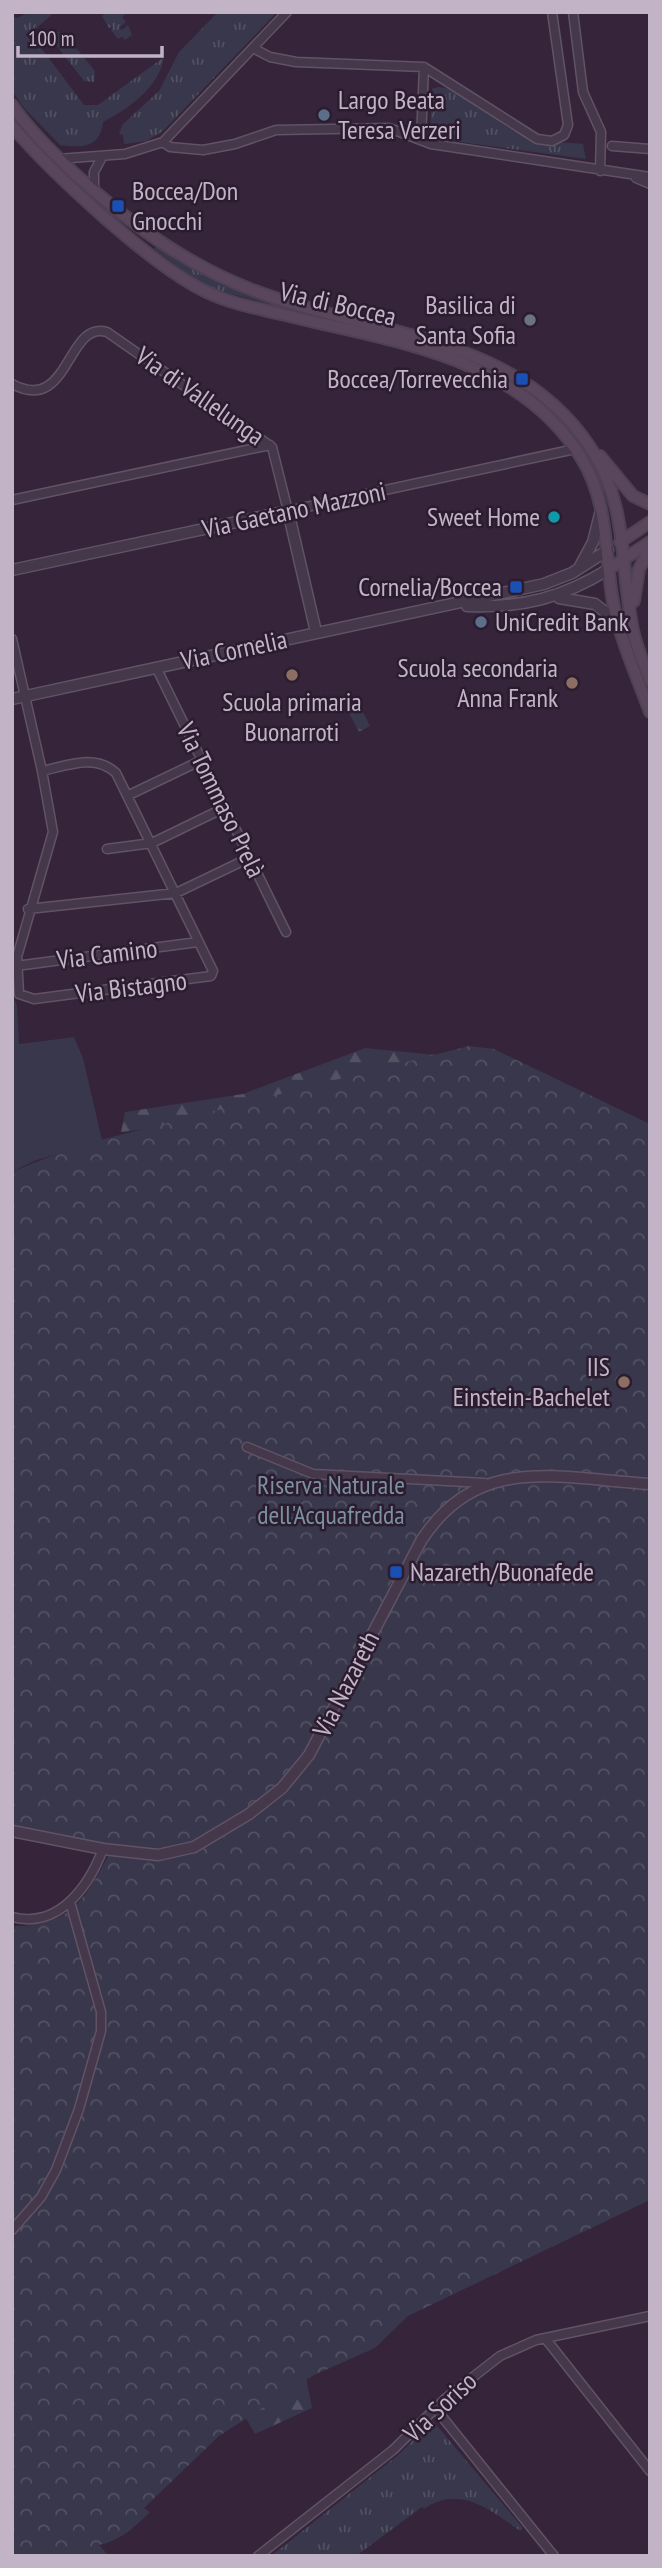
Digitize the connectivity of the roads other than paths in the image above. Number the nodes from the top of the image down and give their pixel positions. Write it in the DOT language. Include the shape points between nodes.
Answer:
graph roads {
  1 [pos="287,12"];
  2 [pos="552,12"];
  3 [pos="573,12"];
  4 [pos="253,48"];
  5 [pos="424,68"];
  6 [pos="12,105"];
  7 [pos="12,126"];
  8 [pos="421,140"];
  9 [pos="163,142"];
  10 [pos="612,146"];
  11 [pos="650,149"];
  12 [pos="102,156"];
  13 [pos="55,162"];
  14 [pos="600,171"];
  15 [pos="627,174"];
  16 [pos="650,177"];
  17 [pos="650,184"];
  18 [pos="94,191"];
  19 [pos="12,384"];
  20 [pos="270,445"];
  21 [pos="589,445"];
  22 [pos="575,449"];
  23 [pos="12,500"];
  24 [pos="650,503"];
  25 [pos="602,506"];
  26 [pos="288,511"];
  27 [pos="650,522"];
  28 [pos="624,540"];
  29 [pos="650,542"];
  30 [pos="650,548"];
  31 [pos="608,550"];
  32 [pos="626,558"];
  33 [pos="609,569"];
  34 [pos="12,570"];
  35 [pos="577,570"];
  36 [pos="555,597"];
  37 [pos="456,605"];
  38 [pos="618,622"];
  39 [pos="632,624"];
  40 [pos="316,632"];
  41 [pos="12,639"];
  42 [pos="156,667"];
  43 [pos="650,680"];
  44 [pos="26,696"];
  45 [pos="12,699"];
  46 [pos="650,712"];
  47 [pos="202,760"];
  48 [pos="42,771"];
  49 [pos="129,795"];
  50 [pos="226,807"];
  51 [pos="152,843"];
  52 [pos="107,849"];
  53 [pos="249,859"];
  54 [pos="176,893"];
  55 [pos="28,909"];
  56 [pos="286,932"];
  57 [pos="198,942"];
  58 [pos="16,966"];
  59 [pos="247,1447"];
  60 [pos="485,1483"];
  61 [pos="650,1484"];
  62 [pos="12,1831"];
  63 [pos="103,1849"];
  64 [pos="70,1902"];
  65 [pos="12,1917"];
  66 [pos="12,2230"];
  67 [pos="650,2316"];
  68 [pos="545,2338"];
  69 [pos="435,2408"];
  70 [pos="650,2471"];
  71 [pos="258,2556"];
  72 [pos="554,2556"];
  1 -- 4 [label="street"];
  2 -- 5 [label="street" via="568,125 557,139 537,139"];
  3 -- 14 [label="street" via="583,92 601,132"];
  4 -- 5 [label="street" via="274,58"];
  4 -- 9 [label="street"];
  5 -- 8 [label="street"];
  6 -- 13 [label="main road, Via di Boccea"];
  7 -- 13 [label="main road, Via di Boccea"];
  8 -- 9 [label="street" via="389,128 315,127 271,130 203,150 170,147"];
  8 -- 14 [label="street"];
  9 -- 12 [label="street" via="136,153"];
  10 -- 11 [label="street"];
  12 -- 13 [label="street"];
  12 -- 18 [label="street" via="94,172"];
  13 -- 18 [label="main road, Via di Boccea"];
  13 -- 22 [label="main road, Via di Boccea" via="122,230 197,288 242,304 451,357 519,394 552,421"];
  14 -- 15 [label="street"];
  15 -- 16 [label="street"];
  15 -- 17 [label="street"];
  18 -- 21 [label="main road, Via di Boccea" via="163,245 234,283 299,306 421,336 482,360 547,401"];
  19 -- 20 [label="street, Via di Vallelunga" via="30,390 48,385 66,368 85,336 104,331"];
  20 -- 23 [label="street"];
  20 -- 26 [label="street, Via di Vallelunga"];
  21 -- 24 [label="main road" via="633,496"];
  21 -- 28 [label="main road, Via di Boccea" via="611,488"];
  22 -- 25 [label="main road, Via di Boccea" via="595,483"];
  22 -- 26 [label="street, Via Gaetano Mazzoni"];
  25 -- 31 [label="main road, Via di Boccea"];
  25 -- 35 [label="street" via="593,542"];
  26 -- 34 [label="street, Via Gaetano Mazzoni"];
  26 -- 40 [label="street, Via di Vallelunga"];
  27 -- 28 [label="main road"];
  28 -- 31 [label="main road"];
  28 -- 32 [label="main road, Via di Boccea"];
  29 -- 32 [label="main road"];
  30 -- 39 [label="main road" via="637,575"];
  31 -- 33 [label="main road, Via di Boccea"];
  31 -- 35 [label="street, Via Cornelia"];
  32 -- 33 [label="main road"];
  32 -- 39 [label="main road, Via di Boccea"];
  33 -- 36 [label="street, Via Cornelia"];
  33 -- 38 [label="main road, Via di Boccea"];
  35 -- 37 [label="street, Via Cornelia" via="551,582"];
  36 -- 37 [label="street, Via Cornelia" via="503,606"];
  36 -- 38 [label="street" via="596,604"];
  37 -- 40 [label="street, Via Cornelia"];
  38 -- 46 [label="main road, Via di Boccea"];
  39 -- 43 [label="main road, Via di Boccea"];
  40 -- 42 [label="street, Via Cornelia"];
  41 -- 44 [label="street, Via Bistagno"];
  42 -- 44 [label="street, Via Cornelia"];
  42 -- 47 [label="street, Via Tommaso Prelà"];
  44 -- 45 [label="street, Via Cornelia"];
  44 -- 48 [label="street, Via Bistagno"];
  47 -- 49 [label="street"];
  47 -- 50 [label="street, Via Tommaso Prelà"];
  48 -- 49 [label="street, Via Bistagno" via="84,762 101,764 116,774"];
  48 -- 55 [label="street, Via Bistagno" via="53,832"];
  49 -- 51 [label="street, Via Bistagno"];
  50 -- 51 [label="street"];
  50 -- 53 [label="street, Via Tommaso Prelà"];
  51 -- 52 [label="street"];
  51 -- 54 [label="street, Via Bistagno"];
  53 -- 54 [label="street"];
  53 -- 56 [label="street, Via Tommaso Prelà"];
  54 -- 55 [label="street"];
  54 -- 57 [label="street, Via Bistagno"];
  55 -- 58 [label="street, Via Bistagno"];
  57 -- 58 [label="street, Via Camino"];
  57 -- 58 [label="street, Via Bistagno" via="213,972 209,977 29,999 19,994"];
  59 -- 60 [label="street" via="313,1474"];
  60 -- 61 [label="street, Via Nazareth" via="528,1477"];
  60 -- 63 [label="street, Via Nazareth" via="461,1496 426,1532 316,1744 282,1788 234,1825 187,1850 150,1855"];
  62 -- 63 [label="street, Via Nazareth"];
  63 -- 64 [label="street" via="88,1880"];
  64 -- 65 [label="street" via="40,1919"];
  64 -- 66 [label="street" via="101,2012 102,2031 52,2178"];
  67 -- 68 [label="street, Via Soriso"];
  68 -- 69 [label="street, Via Soriso" via="491,2362"];
  68 -- 70 [label="street"];
  69 -- 71 [label="street, Via Soriso" via="393,2450"];
  69 -- 72 [label="street"];
}
